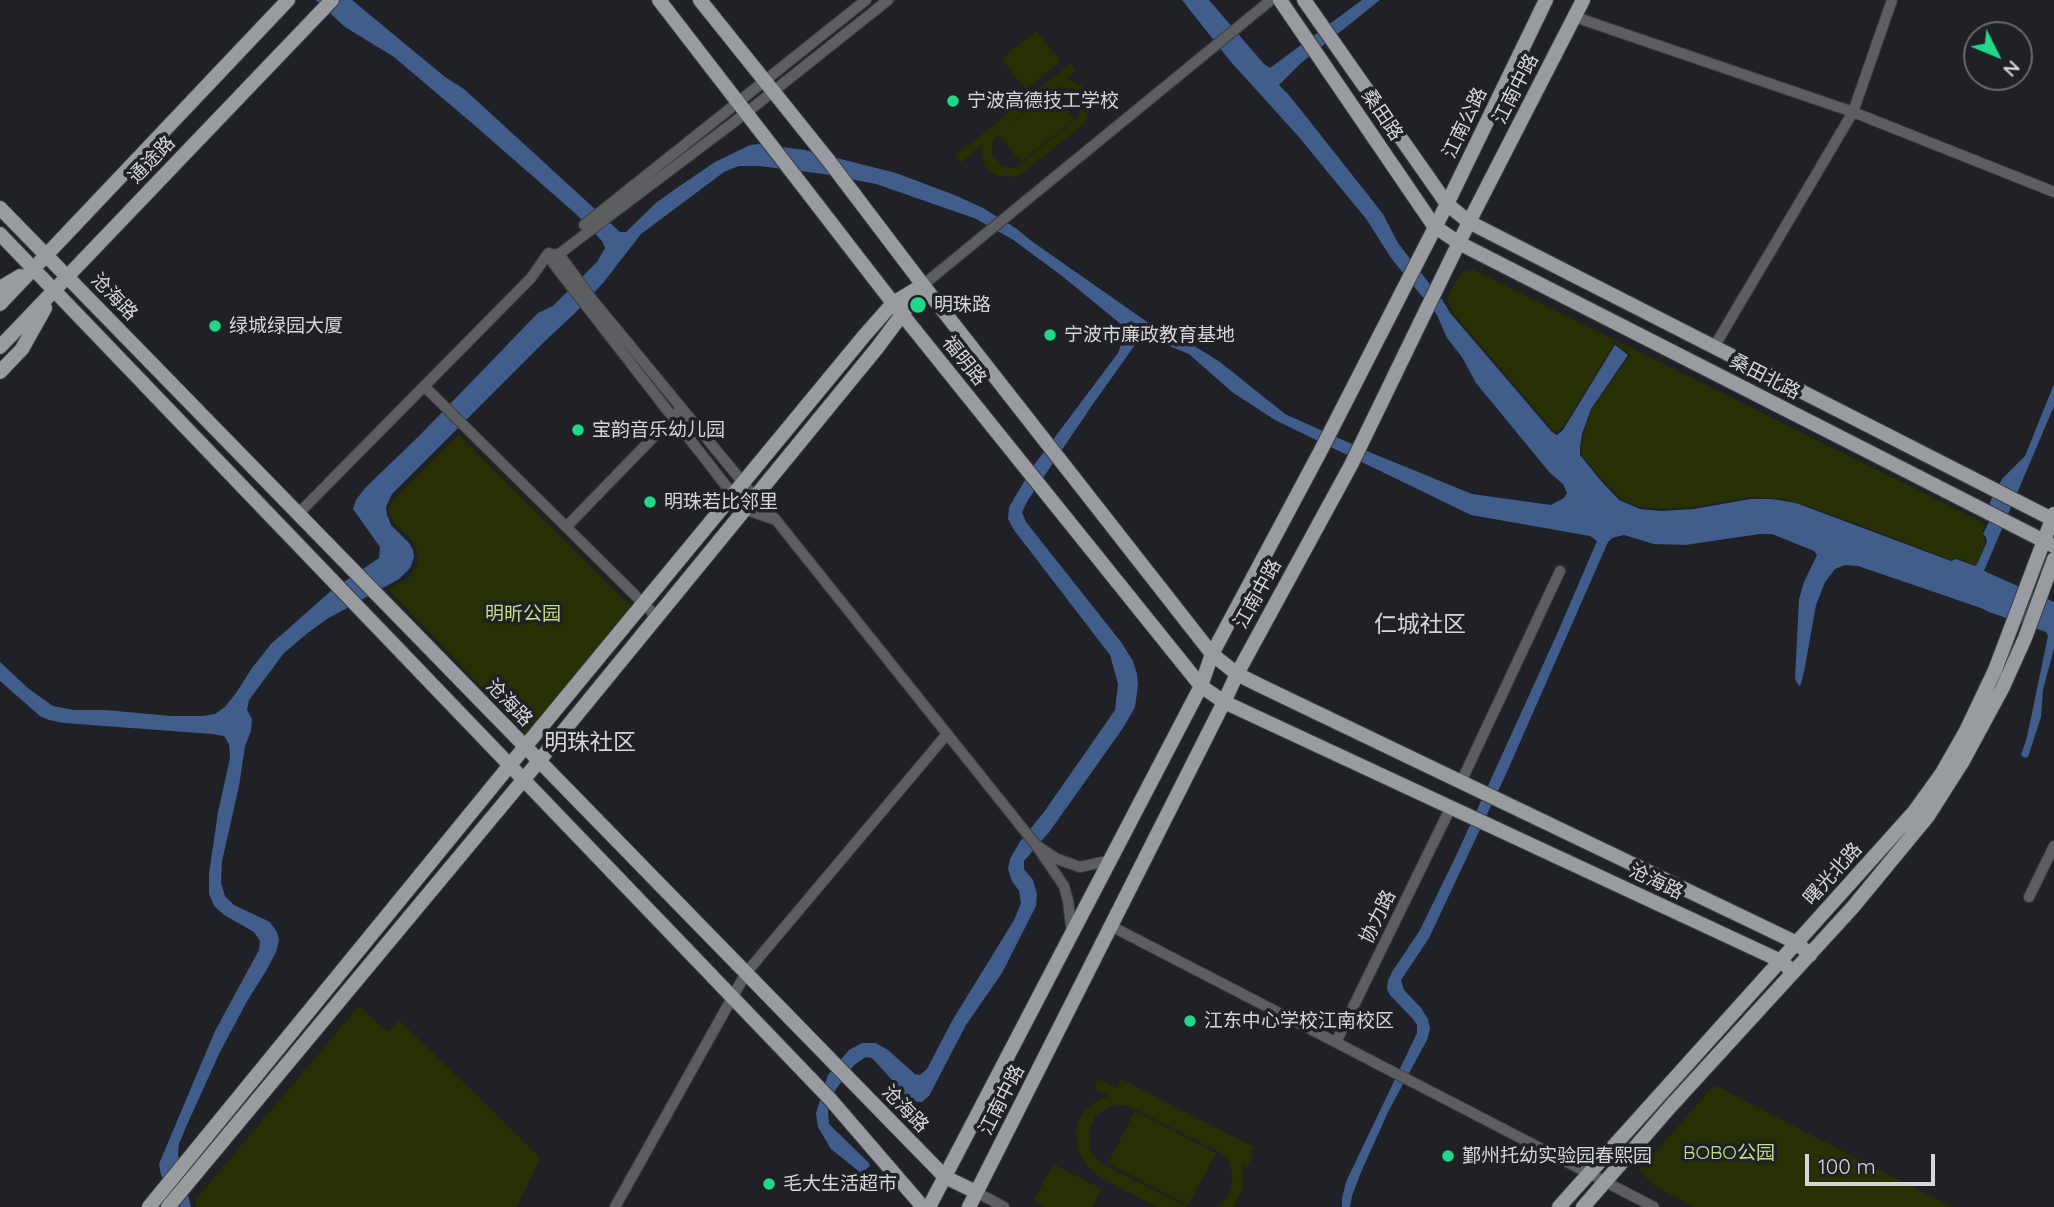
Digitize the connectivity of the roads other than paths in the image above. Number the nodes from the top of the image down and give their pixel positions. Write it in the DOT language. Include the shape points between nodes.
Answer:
graph roads {
  1 [pos="288,0"];
  2 [pos="659,0"];
  3 [pos="700,0"];
  4 [pos="866,0"];
  5 [pos="888,0"];
  6 [pos="1271,0"];
  7 [pos="1280,0"];
  8 [pos="1304,0"];
  9 [pos="1546,0"];
  10 [pos="1583,0"];
  11 [pos="1892,0"];
  12 [pos="327,5"];
  13 [pos="1575,17"];
  14 [pos="770,86"];
  15 [pos="742,108"];
  16 [pos="1853,112"];
  17 [pos="2054,192"];
  18 [pos="1447,204"];
  19 [pos="0,208"];
  20 [pos="1469,222"];
  21 [pos="1434,226"];
  22 [pos="584,230"];
  23 [pos="0,234"];
  24 [pos="1459,243"];
  25 [pos="559,254"];
  26 [pos="547,255"];
  27 [pos="47,256"];
  28 [pos="1416,261"];
  29 [pos="34,269"];
  30 [pos="566,273"];
  31 [pos="68,277"];
  32 [pos="923,285"];
  33 [pos="0,288"];
  34 [pos="55,290"];
  35 [pos="588,301"];
  36 [pos="893,303"];
  37 [pos="0,304"];
  38 [pos="903,315"];
  39 [pos="0,347"];
  40 [pos="1714,347"];
  41 [pos="0,372"];
  42 [pos="424,386"];
  43 [pos="681,408"];
  44 [pos="673,418"];
  45 [pos="743,483"];
  46 [pos="733,495"];
  47 [pos="754,496"];
  48 [pos="744,509"];
  49 [pos="298,514"];
  50 [pos="2053,518"];
  51 [pos="776,520"];
  52 [pos="566,527"];
  53 [pos="2049,543"];
  54 [pos="2054,559"];
  55 [pos="1560,571"];
  56 [pos="644,604"];
  57 [pos="656,616"];
  58 [pos="1212,654"];
  59 [pos="1237,674"];
  60 [pos="1201,686"];
  61 [pos="1224,702"];
  62 [pos="947,734"];
  63 [pos="526,747"];
  64 [pos="539,761"];
  65 [pos="510,765"];
  66 [pos="524,779"];
  67 [pos="1461,782"];
  68 [pos="1451,807"];
  69 [pos="1036,845"];
  70 [pos="2054,846"];
  71 [pos="1111,860"];
  72 [pos="2029,897"];
  73 [pos="1111,926"];
  74 [pos="1072,933"];
  75 [pos="1797,943"];
  76 [pos="1810,954"];
  77 [pos="1781,961"];
  78 [pos="1793,972"];
  79 [pos="746,973"];
  80 [pos="732,997"];
  81 [pos="1336,1042"];
  82 [pos="1591,1173"];
  83 [pos="945,1177"];
  84 [pos="1605,1181"];
  85 [pos="976,1192"];
  86 [pos="149,1207"];
  87 [pos="167,1207"];
  88 [pos="615,1207"];
  89 [pos="923,1207"];
  90 [pos="929,1207"];
  91 [pos="969,1207"];
  92 [pos="1004,1207"];
  93 [pos="1559,1207"];
  94 [pos="1583,1207"];
  95 [pos="1654,1207"];
  1 -- 27 [label="main road, 通途路"];
  2 -- 15 [label="main road, 福明路"];
  3 -- 14 [label="main road, 福明路"];
  4 -- 14 [label="street"];
  5 -- 14 [label="street"];
  6 -- 32 [label="street"];
  7 -- 21 [label="main road, 桑田路"];
  8 -- 18 [label="main road, 桑田路"];
  9 -- 18 [label="main road, 江南公路"];
  10 -- 13 [label="main road, 江南中路"];
  11 -- 16 [label="street"];
  12 -- 31 [label="main road, 通途路"];
  13 -- 16 [label="street"];
  13 -- 20 [label="main road, 江南中路"];
  14 -- 15 [label="street"];
  14 -- 32 [label="main road, 福明路"];
  15 -- 22 [label="street"];
  15 -- 36 [label="main road, 福明路"];
  16 -- 17 [label="street"];
  16 -- 40 [label="street"];
  18 -- 20 [label="main road, 桑田路"];
  18 -- 21 [label="main road, 江南公路"];
  19 -- 27 [label="main road, 沧海路"];
  20 -- 24 [label="main road, 江南中路"];
  20 -- 40 [label="main road, 桑田北路"];
  21 -- 24 [label="main road, 桑田路"];
  21 -- 28 [label="main road, 江南公路"];
  22 -- 25 [label="street"];
  22 -- 26 [label="street"];
  23 -- 29 [label="main road, 沧海路"];
  24 -- 53 [label="main road, 桑田北路"];
  24 -- 59 [label="main road, 江南中路" via="1351,465"];
  25 -- 26 [label="street"];
  25 -- 30 [label="street"];
  26 -- 30 [label="street"];
  26 -- 42 [label="street" via="531,278"];
  27 -- 29 [label="main road, 通途路"];
  27 -- 31 [label="main road, 沧海路"];
  28 -- 58 [label="main road, 江南中路"];
  29 -- 33 [label="main road"];
  29 -- 34 [label="main road, 沧海路"];
  29 -- 37 [label="main road, 通途路"];
  30 -- 35 [label="street"];
  31 -- 34 [label="main road, 通途路"];
  31 -- 49 [label="main road, 沧海路"];
  32 -- 36 [label="main road"];
  32 -- 38 [label="main road"];
  32 -- 58 [label="main road, 福明路"];
  34 -- 39 [label="main road, 通途路"];
  34 -- 41 [label="main road" via="22,349"];
  34 -- 65 [label="main road, 沧海路"];
  35 -- 43 [label="street"];
  35 -- 44 [label="street"];
  36 -- 38 [label="main road, 福明路"];
  36 -- 45 [label="main road"];
  38 -- 47 [label="main road"];
  38 -- 60 [label="main road, 福明路"];
  40 -- 50 [label="main road, 桑田北路"];
  42 -- 49 [label="street"];
  42 -- 52 [label="street"];
  43 -- 44 [label="street"];
  43 -- 45 [label="street"];
  44 -- 46 [label="street"];
  44 -- 52 [label="street"];
  45 -- 46 [label="main road"];
  45 -- 47 [label="street"];
  46 -- 48 [label="street"];
  46 -- 56 [label="main road"];
  47 -- 48 [label="main road"];
  47 -- 51 [label="street"];
  48 -- 51 [label="street"];
  48 -- 57 [label="main road"];
  49 -- 63 [label="main road, 沧海路"];
  50 -- 53 [label="main road, 曙光北路"];
  51 -- 62 [label="street"];
  52 -- 56 [label="street"];
  53 -- 75 [label="main road, 曙光北路" via="1966,731 1942,774"];
  54 -- 76 [label="main road, 曙光北路" via="2003,687 1963,761 1928,817"];
  55 -- 67 [label="street"];
  56 -- 57 [label="street"];
  56 -- 63 [label="main road"];
  57 -- 64 [label="main road"];
  58 -- 59 [label="main road, 福明路"];
  58 -- 60 [label="main road, 江南中路"];
  59 -- 61 [label="main road, 江南中路"];
  59 -- 67 [label="main road, 福明路"];
  60 -- 61 [label="main road, 福明路"];
  60 -- 71 [label="main road, 江南中路"];
  61 -- 68 [label="main road, 福明路"];
  61 -- 73 [label="main road, 江南中路"];
  62 -- 69 [label="street"];
  62 -- 79 [label="street"];
  63 -- 64 [label="main road, 沧海路"];
  63 -- 65 [label="main road"];
  64 -- 66 [label="main road"];
  64 -- 79 [label="main road, 沧海路"];
  65 -- 66 [label="main road, 沧海路"];
  65 -- 86 [label="main road"];
  66 -- 80 [label="main road, 沧海路"];
  66 -- 87 [label="main road"];
  67 -- 75 [label="main road, 福明路"];
  68 -- 77 [label="main road, 沧海路"];
  68 -- 81 [label="street, 协力路"];
  69 -- 71 [label="street" via="1080,867"];
  69 -- 74 [label="street" via="1064,886"];
  70 -- 72 [label="street"];
  71 -- 74 [label="main road, 江南中路"];
  73 -- 81 [label="street"];
  73 -- 85 [label="main road, 江南中路"];
  74 -- 83 [label="main road, 江南中路"];
  75 -- 76 [label="main road, 福明路"];
  75 -- 77 [label="main road, 曙光北路"];
  76 -- 78 [label="main road, 曙光北路"];
  77 -- 78 [label="main road, 沧海路"];
  77 -- 82 [label="main road, 曙光北路"];
  78 -- 84 [label="main road, 曙光北路"];
  79 -- 80 [label="street"];
  79 -- 83 [label="main road, 沧海路"];
  80 -- 88 [label="street"];
  80 -- 89 [label="main road, 沧海路" via="830,1099"];
  81 -- 82 [label="street"];
  82 -- 84 [label="street"];
  82 -- 93 [label="main road, 曙光北路"];
  83 -- 85 [label="main road, 沧海路"];
  83 -- 90 [label="main road, 江南中路"];
  84 -- 94 [label="main road, 曙光北路"];
  84 -- 95 [label="street"];
  85 -- 91 [label="main road, 江南中路"];
  85 -- 92 [label="street, 沧海路"];
}
